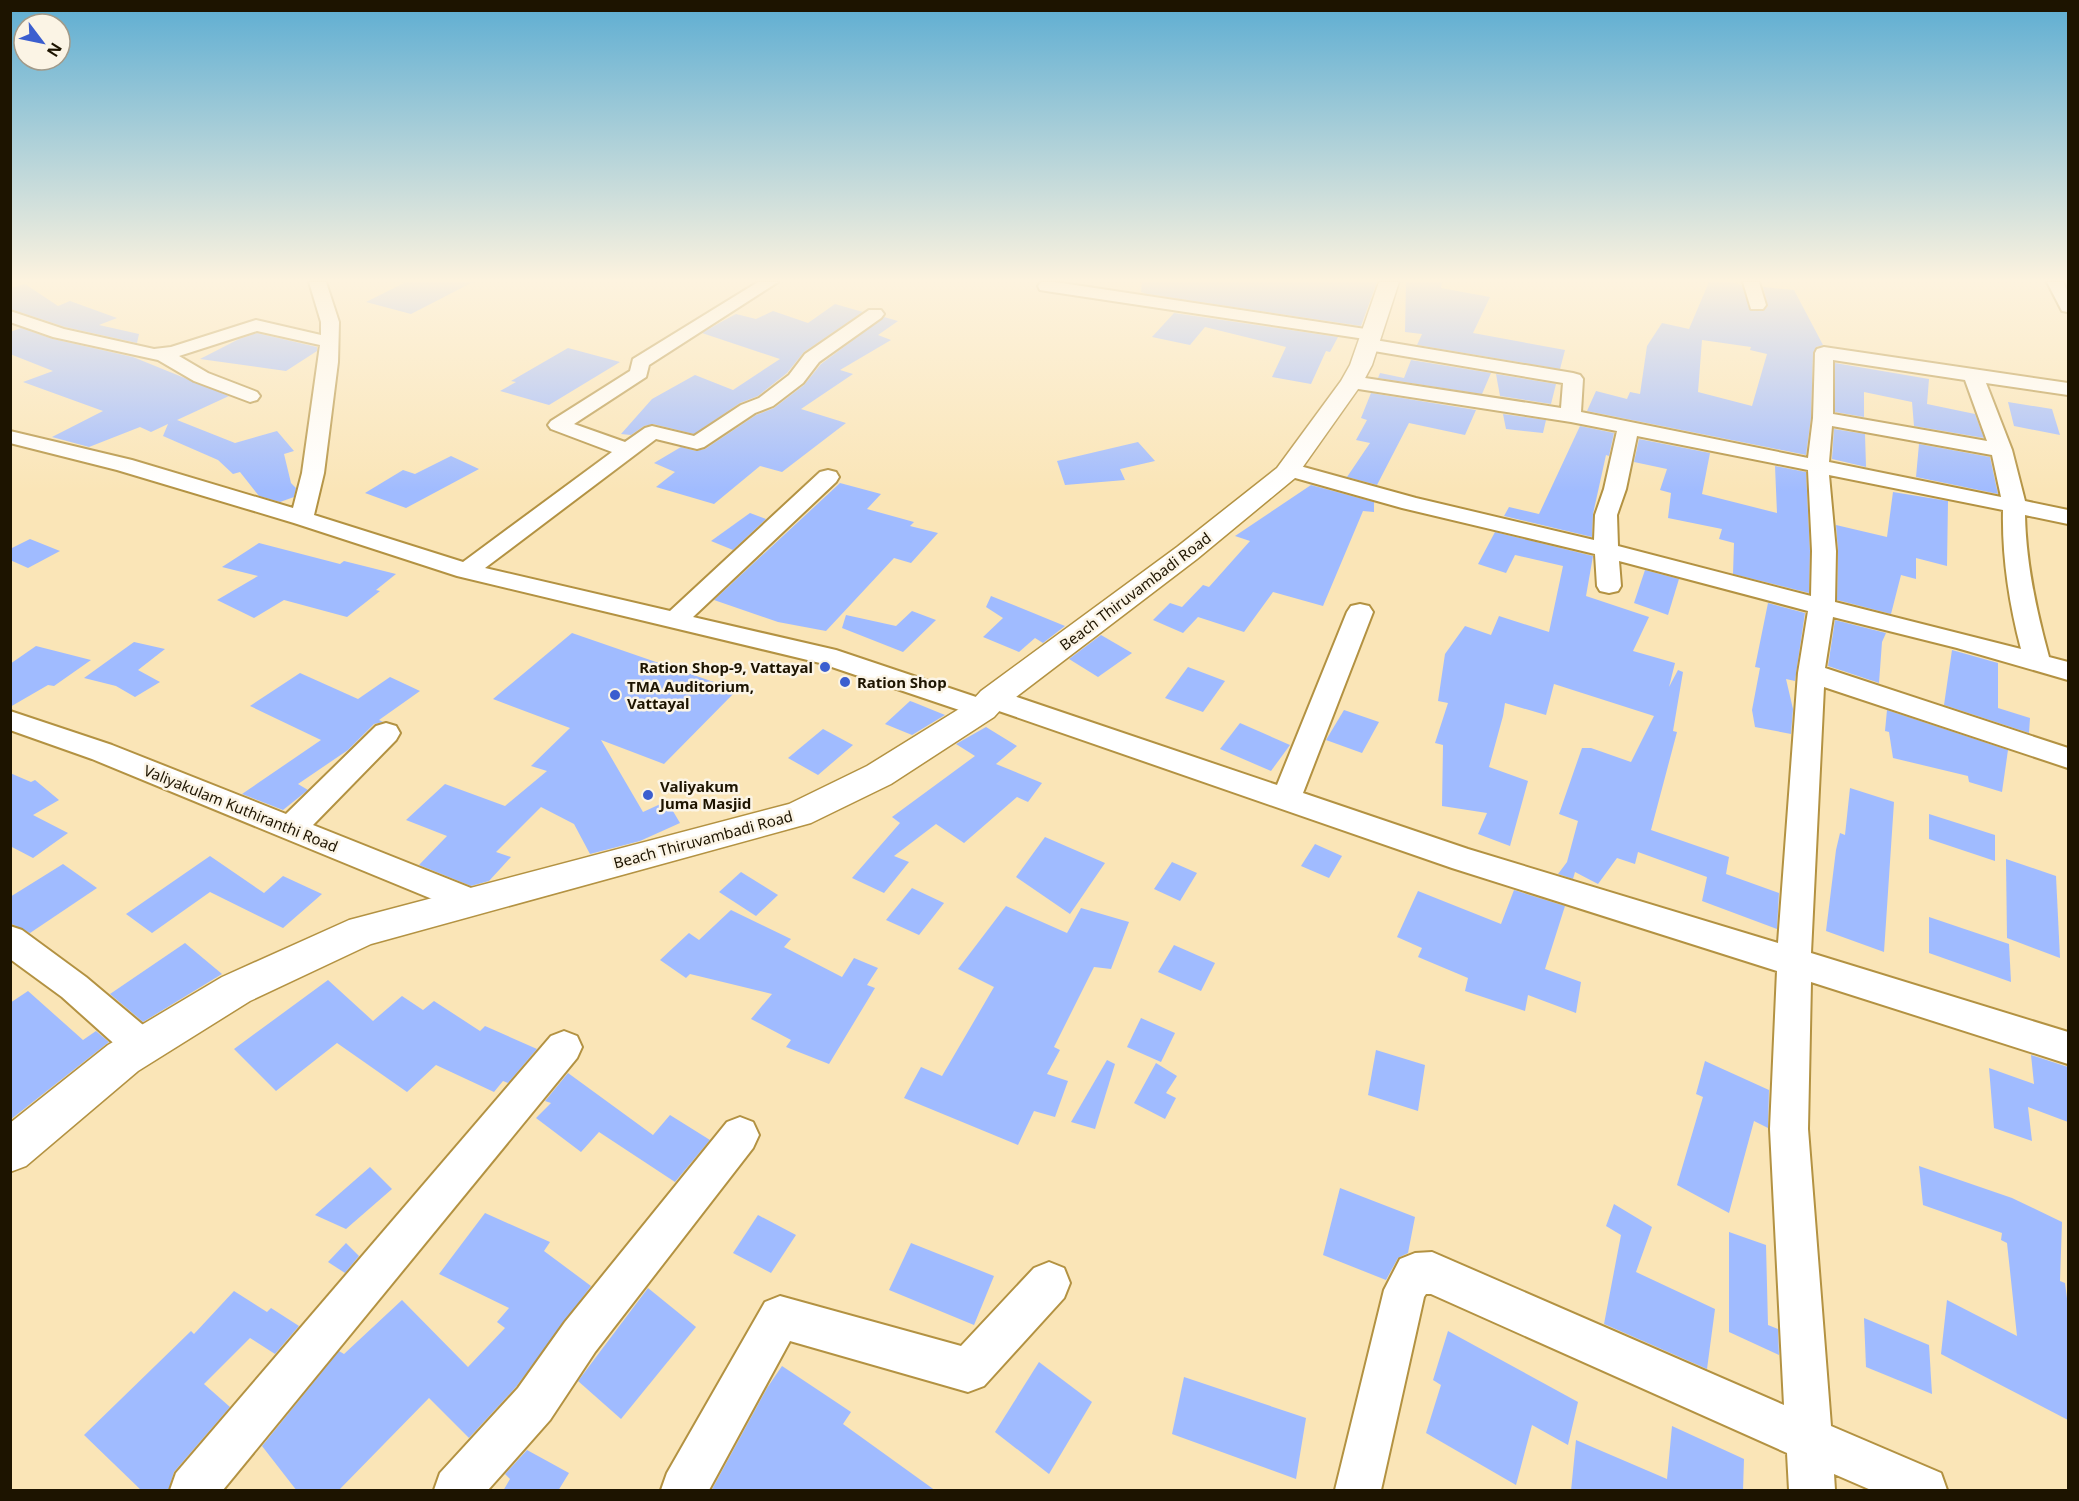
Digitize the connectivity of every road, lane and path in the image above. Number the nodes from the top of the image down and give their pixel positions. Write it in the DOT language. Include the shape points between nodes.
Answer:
graph roads {
  1 [pos="144,352"];
  2 [pos="167,352"];
  3 [pos="328,352"];
  4 [pos="658,352"];
  5 [pos="821,352"];
  6 [pos="1365,352"];
  7 [pos="1436,352"];
  8 [pos="161,354"];
  9 [pos="1974,377"];
  10 [pos="1352,382"];
  11 [pos="2068,389"];
  12 [pos="250,396"];
  13 [pos="1571,416"];
  14 [pos="1823,418"];
  15 [pos="1628,428"];
  16 [pos="10,437"];
  17 [pos="627,450"];
  18 [pos="2001,450"];
  19 [pos="1818,466"];
  20 [pos="1289,469"];
  21 [pos="828,477"];
  22 [pos="2014,504"];
  23 [pos="2068,517"];
  24 [pos="302,518"];
  25 [pos="1606,550"];
  26 [pos="466,571"];
  27 [pos="1609,586"];
  28 [pos="1822,607"];
  29 [pos="1360,612"];
  30 [pos="676,619"];
  31 [pos="2037,662"];
  32 [pos="2068,671"];
  33 [pos="1811,673"];
  34 [pos="988,704"];
  35 [pos="10,720"];
  36 [pos="386,733"];
  37 [pos="2068,758"];
  38 [pos="1286,799"];
  39 [pos="291,828"];
  40 [pos="470,901"];
  41 [pos="10,940"];
  42 [pos="1794,962"];
  43 [pos="142,1046"];
  44 [pos="564,1047"];
  45 [pos="2068,1048"];
  46 [pos="740,1135"];
  47 [pos="10,1151"];
  48 [pos="1049,1283"];
  49 [pos="1809,1439"];
  50 [pos="193,1491"];
  51 [pos="457,1491"];
  52 [pos="684,1491"];
  53 [pos="1358,1491"];
  54 [pos="1812,1491"];
  55 [pos="1924,1491"];
  1 -- 8 [label="street"];
  2 -- 8 [label="street"];
  3 -- 24 [label="street" via="313,473"];
  4 -- 17 [label="street" via="640,363 639,374 558,425"];
  5 -- 17 [label="street" via="796,379 766,402 697,443 652,432"];
  6 -- 10 [label="main road, Beach Thiruvambadi Road"];
  7 -- 13 [label="street" via="1573,379"];
  8 -- 12 [label="street" via="201,377"];
  9 -- 11 [label="street"];
  9 -- 14 [label="street" via="1824,353"];
  9 -- 18 [label="street"];
  10 -- 13 [label="street"];
  10 -- 20 [label="main road, Beach Thiruvambadi Road"];
  13 -- 15 [label="street"];
  14 -- 18 [label="street"];
  14 -- 19 [label="street"];
  15 -- 19 [label="street"];
  15 -- 25 [label="street" via="1606,515"];
  16 -- 24 [label="street" via="124,465"];
  17 -- 26 [label="street"];
  18 -- 22 [label="street"];
  19 -- 22 [label="street"];
  19 -- 28 [label="street" via="1824,551"];
  20 -- 25 [label="street"];
  20 -- 34 [label="main road, Beach Thiruvambadi Road" via="1187,554"];
  21 -- 30 [label="street"];
  22 -- 23 [label="street"];
  22 -- 31 [label="street" via="2023,609"];
  24 -- 26 [label="street"];
  25 -- 27 [label="street"];
  25 -- 28 [label="street"];
  26 -- 30 [label="street"];
  28 -- 31 [label="street"];
  28 -- 33 [label="street"];
  29 -- 38 [label="street"];
  30 -- 34 [label="street" via="826,656"];
  31 -- 32 [label="street"];
  33 -- 37 [label="street"];
  33 -- 42 [label="street"];
  34 -- 38 [label="street"];
  34 -- 40 [label="main road, Beach Thiruvambadi Road" via="879,775 799,814"];
  35 -- 39 [label="street, Valiyakulam Kuthiranthi Road" via="102,752"];
  36 -- 39 [label="street"];
  38 -- 42 [label="street" via="1463,860"];
  39 -- 40 [label="street, Valiyakulam Kuthiranthi Road"];
  40 -- 43 [label="main road, Beach Thiruvambadi Road" via="362,932 236,989"];
  41 -- 43 [label="street" via="74,987"];
  42 -- 45 [label="street"];
  42 -- 49 [label="street" via="1789,1129"];
  43 -- 47 [label="main road, Beach Thiruvambadi Road"];
  44 -- 50 [label="street"];
  46 -- 51 [label="street" via="580,1337 534,1404"];
  48 -- 52 [label="street" via="968,1370 780,1317"];
  49 -- 53 [label="street" via="1432,1273 1415,1274 1405,1290"];
  49 -- 54 [label="street"];
  49 -- 55 [label="street"];
}
